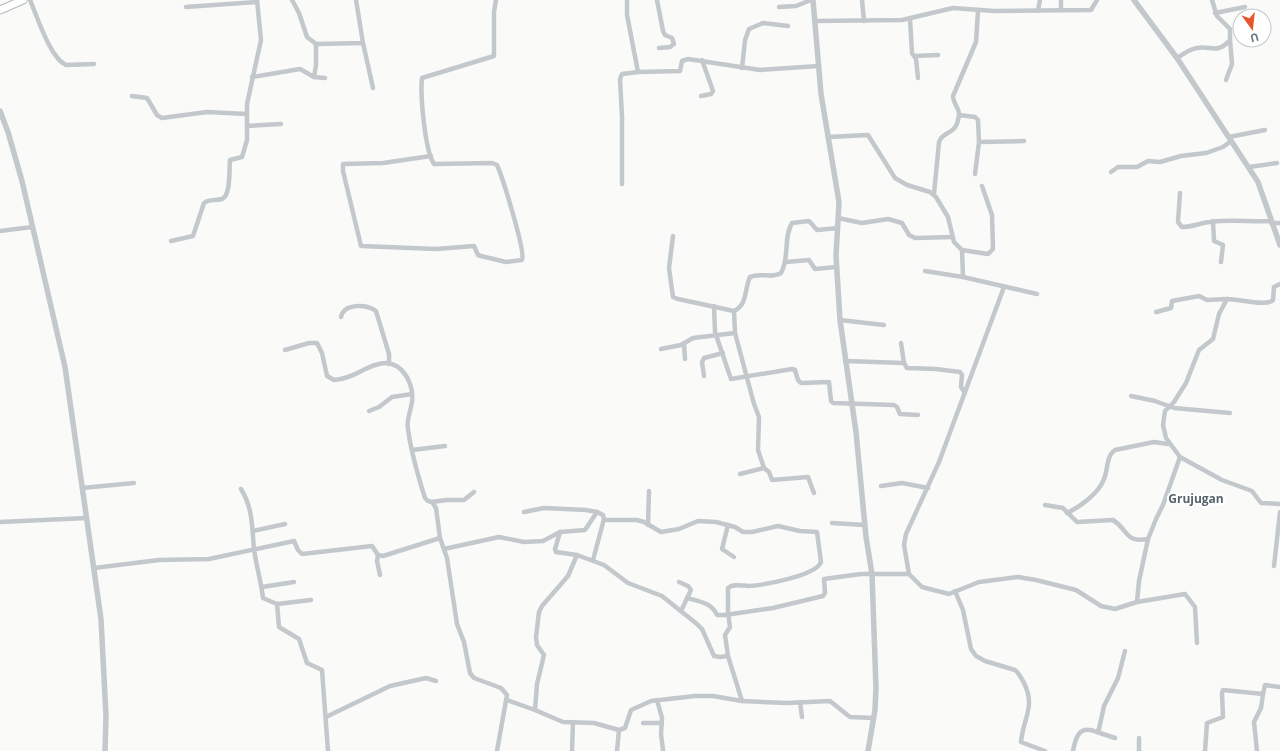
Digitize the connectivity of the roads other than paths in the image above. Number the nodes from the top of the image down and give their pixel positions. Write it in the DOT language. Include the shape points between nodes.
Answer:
graph roads {
  1 [pos="23,0"];
  2 [pos="30,0"];
  3 [pos="292,0"];
  4 [pos="356,0"];
  5 [pos="496,0"];
  6 [pos="627,0"];
  7 [pos="657,0"];
  8 [pos="812,0"];
  9 [pos="862,0"];
  10 [pos="1040,0"];
  11 [pos="1061,0"];
  12 [pos="1097,0"];
  13 [pos="1212,0"];
  14 [pos="257,1"];
  15 [pos="1136,1"];
  16 [pos="186,6"];
  17 [pos="779,7"];
  18 [pos="1245,7"];
  19 [pos="1061,9"];
  20 [pos="0,10"];
  21 [pos="1038,10"];
  22 [pos="979,11"];
  23 [pos="1215,13"];
  24 [pos="910,19"];
  25 [pos="864,20"];
  26 [pos="815,21"];
  27 [pos="788,26"];
  28 [pos="1230,40"];
  29 [pos="363,43"];
  30 [pos="316,44"];
  31 [pos="659,48"];
  32 [pos="938,55"];
  33 [pos="914,56"];
  34 [pos="1177,58"];
  35 [pos="702,60"];
  36 [pos="94,64"];
  37 [pos="819,66"];
  38 [pos="742,68"];
  39 [pos="638,72"];
  40 [pos="252,77"];
  41 [pos="314,77"];
  42 [pos="325,78"];
  43 [pos="918,78"];
  44 [pos="1226,80"];
  45 [pos="373,88"];
  46 [pos="132,96"];
  47 [pos="701,96"];
  48 [pos="0,111"];
  49 [pos="247,114"];
  50 [pos="959,115"];
  51 [pos="281,124"];
  52 [pos="247,126"];
  53 [pos="1265,130"];
  54 [pos="828,137"];
  55 [pos="1230,139"];
  56 [pos="1024,141"];
  57 [pos="979,142"];
  58 [pos="431,156"];
  59 [pos="1277,163"];
  60 [pos="1249,167"];
  61 [pos="1111,172"];
  62 [pos="975,174"];
  63 [pos="622,184"];
  64 [pos="982,186"];
  65 [pos="1180,192"];
  66 [pos="934,194"];
  67 [pos="838,218"];
  68 [pos="1213,221"];
  69 [pos="1271,222"];
  70 [pos="1280,223"];
  71 [pos="32,227"];
  72 [pos="838,228"];
  73 [pos="0,231"];
  74 [pos="673,236"];
  75 [pos="952,237"];
  76 [pos="172,241"];
  77 [pos="1280,245"];
  78 [pos="962,250"];
  79 [pos="786,262"];
  80 [pos="1221,262"];
  81 [pos="836,267"];
  82 [pos="926,272"];
  83 [pos="963,277"];
  84 [pos="1280,284"];
  85 [pos="1004,287"];
  86 [pos="1037,294"];
  87 [pos="1227,299"];
  88 [pos="714,306"];
  89 [pos="734,312"];
  90 [pos="1156,312"];
  91 [pos="341,317"];
  92 [pos="840,320"];
  93 [pos="884,325"];
  94 [pos="735,333"];
  95 [pos="716,335"];
  96 [pos="684,343"];
  97 [pos="901,343"];
  98 [pos="661,349"];
  99 [pos="285,350"];
  100 [pos="723,353"];
  101 [pos="685,359"];
  102 [pos="845,361"];
  103 [pos="904,363"];
  104 [pos="389,364"];
  105 [pos="704,376"];
  106 [pos="747,377"];
  107 [pos="965,393"];
  108 [pos="412,394"];
  109 [pos="1131,396"];
  110 [pos="851,403"];
  111 [pos="1169,407"];
  112 [pos="369,410"];
  113 [pos="1230,413"];
  114 [pos="918,414"];
  115 [pos="1168,444"];
  116 [pos="445,446"];
  117 [pos="412,450"];
  118 [pos="1180,457"];
  119 [pos="764,468"];
  120 [pos="740,474"];
  121 [pos="134,483"];
  122 [pos="880,486"];
  123 [pos="82,488"];
  124 [pos="928,488"];
  125 [pos="241,489"];
  126 [pos="649,491"];
  127 [pos="474,492"];
  128 [pos="814,493"];
  129 [pos="432,502"];
  130 [pos="1045,504"];
  131 [pos="1280,504"];
  132 [pos="524,512"];
  133 [pos="597,512"];
  134 [pos="1280,512"];
  135 [pos="1067,514"];
  136 [pos="87,518"];
  137 [pos="604,519"];
  138 [pos="0,522"];
  139 [pos="832,523"];
  140 [pos="285,524"];
  141 [pos="648,525"];
  142 [pos="728,525"];
  143 [pos="865,525"];
  144 [pos="254,530"];
  145 [pos="560,532"];
  146 [pos="440,538"];
  147 [pos="1148,538"];
  148 [pos="254,549"];
  149 [pos="444,549"];
  150 [pos="378,555"];
  151 [pos="577,555"];
  152 [pos="734,557"];
  153 [pos="593,560"];
  154 [pos="1274,566"];
  155 [pos="94,568"];
  156 [pos="380,574"];
  157 [pos="872,574"];
  158 [pos="909,574"];
  159 [pos="294,582"];
  160 [pos="679,582"];
  161 [pos="262,587"];
  162 [pos="957,590"];
  163 [pos="688,598"];
  164 [pos="312,600"];
  165 [pos="1136,602"];
  166 [pos="277,604"];
  167 [pos="681,611"];
  168 [pos="728,615"];
  169 [pos="1197,643"];
  170 [pos="1125,651"];
  171 [pos="728,656"];
  172 [pos="436,681"];
  173 [pos="1280,687"];
  174 [pos="1263,694"];
  175 [pos="507,700"];
  176 [pos="658,700"];
  177 [pos="742,701"];
  178 [pos="800,702"];
  179 [pos="535,710"];
  180 [pos="326,717"];
  181 [pos="802,717"];
  182 [pos="874,718"];
  183 [pos="573,722"];
  184 [pos="643,723"];
  185 [pos="662,723"];
  186 [pos="619,730"];
  187 [pos="1097,732"];
  188 [pos="1115,738"];
  189 [pos="1139,738"];
  190 [pos="496,750"];
  191 [pos="663,750"];
  192 [pos="105,751"];
  193 [pos="328,751"];
  194 [pos="572,751"];
  195 [pos="617,751"];
  196 [pos="868,751"];
  197 [pos="1045,751"];
  198 [pos="1073,751"];
  199 [pos="1139,751"];
  200 [pos="1205,751"];
  201 [pos="1257,751"];
  1 -- 20 [label="highway"];
  2 -- 36 [label="street" via="48,42 62,63"];
  3 -- 30 [label="street" via="300,13 307,37"];
  4 -- 29 [label="street"];
  5 -- 58 [label="street" via="494,56 421,79 425,129"];
  6 -- 39 [label="street" via="627,15"];
  7 -- 31 [label="street" via="663,31 672,38 674,44"];
  8 -- 17 [label="street" via="796,6"];
  8 -- 26 [label="street"];
  9 -- 25 [label="street"];
  10 -- 21 [label="street"];
  11 -- 19 [label="street"];
  12 -- 19 [label="street" via="1092,10"];
  13 -- 23 [label="street"];
  14 -- 16 [label="street"];
  14 -- 40 [label="street" via="261,40"];
  15 -- 34 [label="street"];
  18 -- 23 [label="street"];
  19 -- 21 [label="street"];
  21 -- 22 [label="street"];
  22 -- 24 [label="street" via="953,8"];
  22 -- 50 [label="street" via="976,42 953,96"];
  23 -- 28 [label="street" via="1230,29"];
  24 -- 25 [label="street"];
  24 -- 33 [label="street"];
  25 -- 26 [label="street"];
  26 -- 37 [label="street"];
  27 -- 38 [label="street" via="769,23 757,24 749,29"];
  28 -- 34 [label="street" via="1212,50 1194,48"];
  28 -- 44 [label="street" via="1232,64"];
  29 -- 30 [label="street"];
  29 -- 45 [label="street"];
  30 -- 41 [label="street"];
  32 -- 33 [label="street"];
  33 -- 43 [label="street"];
  34 -- 55 [label="street"];
  35 -- 38 [label="street"];
  35 -- 39 [label="street" via="684,60 679,71"];
  35 -- 47 [label="street" via="713,91"];
  37 -- 38 [label="street" via="769,70"];
  37 -- 54 [label="street"];
  39 -- 63 [label="street" via="622,74 620,79 623,128"];
  40 -- 41 [label="street" via="300,69"];
  40 -- 49 [label="street"];
  41 -- 42 [label="street"];
  46 -- 49 [label="street" via="147,98 157,115 162,118 206,112"];
  48 -- 71 [label="street" via="14,151"];
  49 -- 52 [label="street"];
  50 -- 57 [label="street" via="977,118"];
  50 -- 66 [label="street" via="955,130 942,137 939,142"];
  51 -- 52 [label="street"];
  52 -- 76 [label="street" via="244,155 230,160 226,195 222,199 204,203 192,238"];
  53 -- 55 [label="street"];
  54 -- 66 [label="street" via="868,135 895,178"];
  54 -- 67 [label="street" via="837,187"];
  55 -- 60 [label="street"];
  55 -- 61 [label="street" via="1212,151 1160,162 1148,161"];
  56 -- 57 [label="street"];
  57 -- 62 [label="street"];
  58 -- 58 [label="street" via="437,164 497,165 524,254 522,260 506,262 481,256 474,246 436,249 361,246 343,164 383,163"];
  59 -- 60 [label="street"];
  60 -- 69 [label="street" via="1260,186"];
  64 -- 78 [label="street" via="992,215 993,249 988,254"];
  65 -- 68 [label="street" via="1180,226 1190,227"];
  66 -- 75 [label="street" via="948,217"];
  67 -- 72 [label="street"];
  67 -- 75 [label="street" via="862,222 892,220 904,224 908,234 915,238"];
  68 -- 69 [label="street"];
  68 -- 80 [label="street" via="1214,241 1223,246"];
  69 -- 70 [label="street"];
  69 -- 77 [label="street"];
  71 -- 73 [label="street"];
  71 -- 123 [label="street" via="65,367"];
  72 -- 79 [label="street" via="817,230 809,221 792,223 788,234"];
  72 -- 81 [label="street"];
  74 -- 88 [label="street" via="669,268 673,297"];
  75 -- 78 [label="street" via="956,246"];
  78 -- 83 [label="street"];
  79 -- 81 [label="street" via="809,260 815,269"];
  79 -- 89 [label="street" via="779,275 750,277 745,300"];
  81 -- 92 [label="street"];
  82 -- 83 [label="street"];
  83 -- 85 [label="street"];
  84 -- 87 [label="street" via="1274,288 1271,303"];
  85 -- 86 [label="street"];
  85 -- 107 [label="street"];
  87 -- 90 [label="street" via="1206,300 1196,296 1172,301 1171,308"];
  87 -- 111 [label="street" via="1219,314 1213,339 1199,350 1186,383"];
  88 -- 89 [label="street"];
  88 -- 95 [label="street" via="713,323"];
  89 -- 94 [label="street"];
  91 -- 104 [label="street" via="342,311 347,307 365,307 376,311 389,354"];
  92 -- 93 [label="street"];
  92 -- 102 [label="street"];
  94 -- 95 [label="street"];
  94 -- 106 [label="street"];
  95 -- 96 [label="street" via="693,338"];
  95 -- 100 [label="street"];
  96 -- 98 [label="street"];
  96 -- 101 [label="street"];
  97 -- 103 [label="street"];
  99 -- 104 [label="street" via="318,343 328,376 334,380 355,376 374,365"];
  100 -- 105 [label="street" via="704,358"];
  100 -- 106 [label="street" via="731,379"];
  102 -- 103 [label="street"];
  102 -- 110 [label="street"];
  103 -- 107 [label="street" via="910,369 960,372 961,387"];
  104 -- 108 [label="street" via="404,373"];
  106 -- 110 [label="street" via="792,369 801,383 829,382 832,402"];
  106 -- 119 [label="street" via="754,404 759,412 758,450"];
  107 -- 124 [label="street"];
  108 -- 112 [label="street" via="392,397 379,408"];
  108 -- 117 [label="street" via="407,427"];
  109 -- 111 [label="street"];
  110 -- 114 [label="street" via="894,405 900,414"];
  110 -- 143 [label="street"];
  111 -- 113 [label="street"];
  111 -- 115 [label="street" via="1164,411 1163,421"];
  115 -- 118 [label="street"];
  115 -- 135 [label="street" via="1154,442 1115,450 1111,453 1100,487 1079,507"];
  116 -- 117 [label="street"];
  117 -- 129 [label="street" via="425,498"];
  118 -- 131 [label="street" via="1222,480 1252,491 1261,503"];
  118 -- 147 [label="street" via="1164,505"];
  119 -- 120 [label="street"];
  119 -- 128 [label="street" via="772,480 808,477"];
  121 -- 123 [label="street"];
  122 -- 124 [label="street" via="902,483"];
  123 -- 136 [label="street"];
  124 -- 158 [label="street" via="911,520 904,540"];
  125 -- 144 [label="street" via="248,503"];
  126 -- 141 [label="street"];
  127 -- 129 [label="street" via="464,500"];
  129 -- 146 [label="street" via="436,508"];
  130 -- 135 [label="street" via="1062,508"];
  132 -- 133 [label="street" via="544,508"];
  133 -- 137 [label="street" via="603,515"];
  133 -- 145 [label="street" via="585,530"];
  134 -- 154 [label="street"];
  135 -- 147 [label="street" via="1077,522 1114,520 1128,537 1139,540"];
  136 -- 138 [label="street"];
  136 -- 155 [label="street"];
  137 -- 141 [label="street" via="637,520"];
  137 -- 153 [label="street"];
  139 -- 143 [label="street"];
  140 -- 144 [label="street"];
  141 -- 142 [label="street" via="661,532 679,529 698,521"];
  142 -- 152 [label="street" via="722,549"];
  142 -- 168 [label="street" via="743,532 778,526 800,531 815,531 821,562 818,567 805,574 750,586 730,586 727,593"];
  143 -- 157 [label="street"];
  144 -- 148 [label="street"];
  145 -- 149 [label="street" via="543,541 524,542 499,537"];
  145 -- 151 [label="street" via="555,551"];
  146 -- 149 [label="street"];
  146 -- 150 [label="street" via="387,555"];
  147 -- 165 [label="street"];
  148 -- 150 [label="street" via="294,542 302,554 372,546"];
  148 -- 155 [label="street" via="209,559 151,561"];
  148 -- 161 [label="street"];
  149 -- 175 [label="street" via="457,624 464,642 470,673 474,678 501,688 505,691"];
  150 -- 156 [label="street"];
  151 -- 153 [label="street"];
  151 -- 179 [label="street" via="568,576 539,612 536,637 537,645 544,655 537,684"];
  153 -- 167 [label="street" via="628,583 662,596"];
  155 -- 192 [label="street" via="103,642"];
  157 -- 158 [label="street"];
  157 -- 168 [label="street" via="826,578 823,582 823,596"];
  157 -- 182 [label="street" via="876,688"];
  158 -- 162 [label="street" via="922,587 947,593"];
  159 -- 161 [label="street"];
  160 -- 163 [label="street" via="691,588"];
  161 -- 166 [label="street" via="264,599"];
  162 -- 165 [label="street" via="972,584 1018,577 1076,590 1107,608 1115,609"];
  162 -- 197 [label="street" via="976,656 1014,670 1027,689 1030,702 1020,740 1023,744"];
  163 -- 167 [label="street"];
  163 -- 168 [label="street" via="705,602 718,615"];
  164 -- 166 [label="street"];
  165 -- 169 [label="street" via="1185,594 1195,607"];
  166 -- 180 [label="street" via="279,627 299,639 307,663 322,670"];
  167 -- 171 [label="street" via="702,629 714,656"];
  168 -- 171 [label="street" via="730,627 725,635"];
  170 -- 187 [label="street" via="1118,676 1104,706 1101,727"];
  171 -- 177 [label="street"];
  172 -- 180 [label="street" via="426,678 390,686"];
  173 -- 174 [label="street" via="1267,685"];
  174 -- 200 [label="street" via="1223,690 1223,717 1207,723"];
  174 -- 201 [label="street" via="1261,708 1254,722"];
  175 -- 179 [label="street"];
  175 -- 190 [label="street"];
  176 -- 177 [label="street" via="704,696"];
  176 -- 185 [label="street"];
  176 -- 186 [label="street" via="631,710 625,728"];
  177 -- 178 [label="street"];
  178 -- 181 [label="street"];
  178 -- 182 [label="street" via="830,701 850,717"];
  179 -- 183 [label="street" via="554,719"];
  180 -- 193 [label="street"];
  182 -- 196 [label="street"];
  183 -- 186 [label="street" via="594,722"];
  183 -- 194 [label="street"];
  184 -- 185 [label="street"];
  185 -- 191 [label="street"];
  186 -- 195 [label="street"];
  187 -- 188 [label="street"];
  187 -- 198 [label="street" via="1089,728 1084,730 1075,740"];
  189 -- 199 [label="street"];
}
